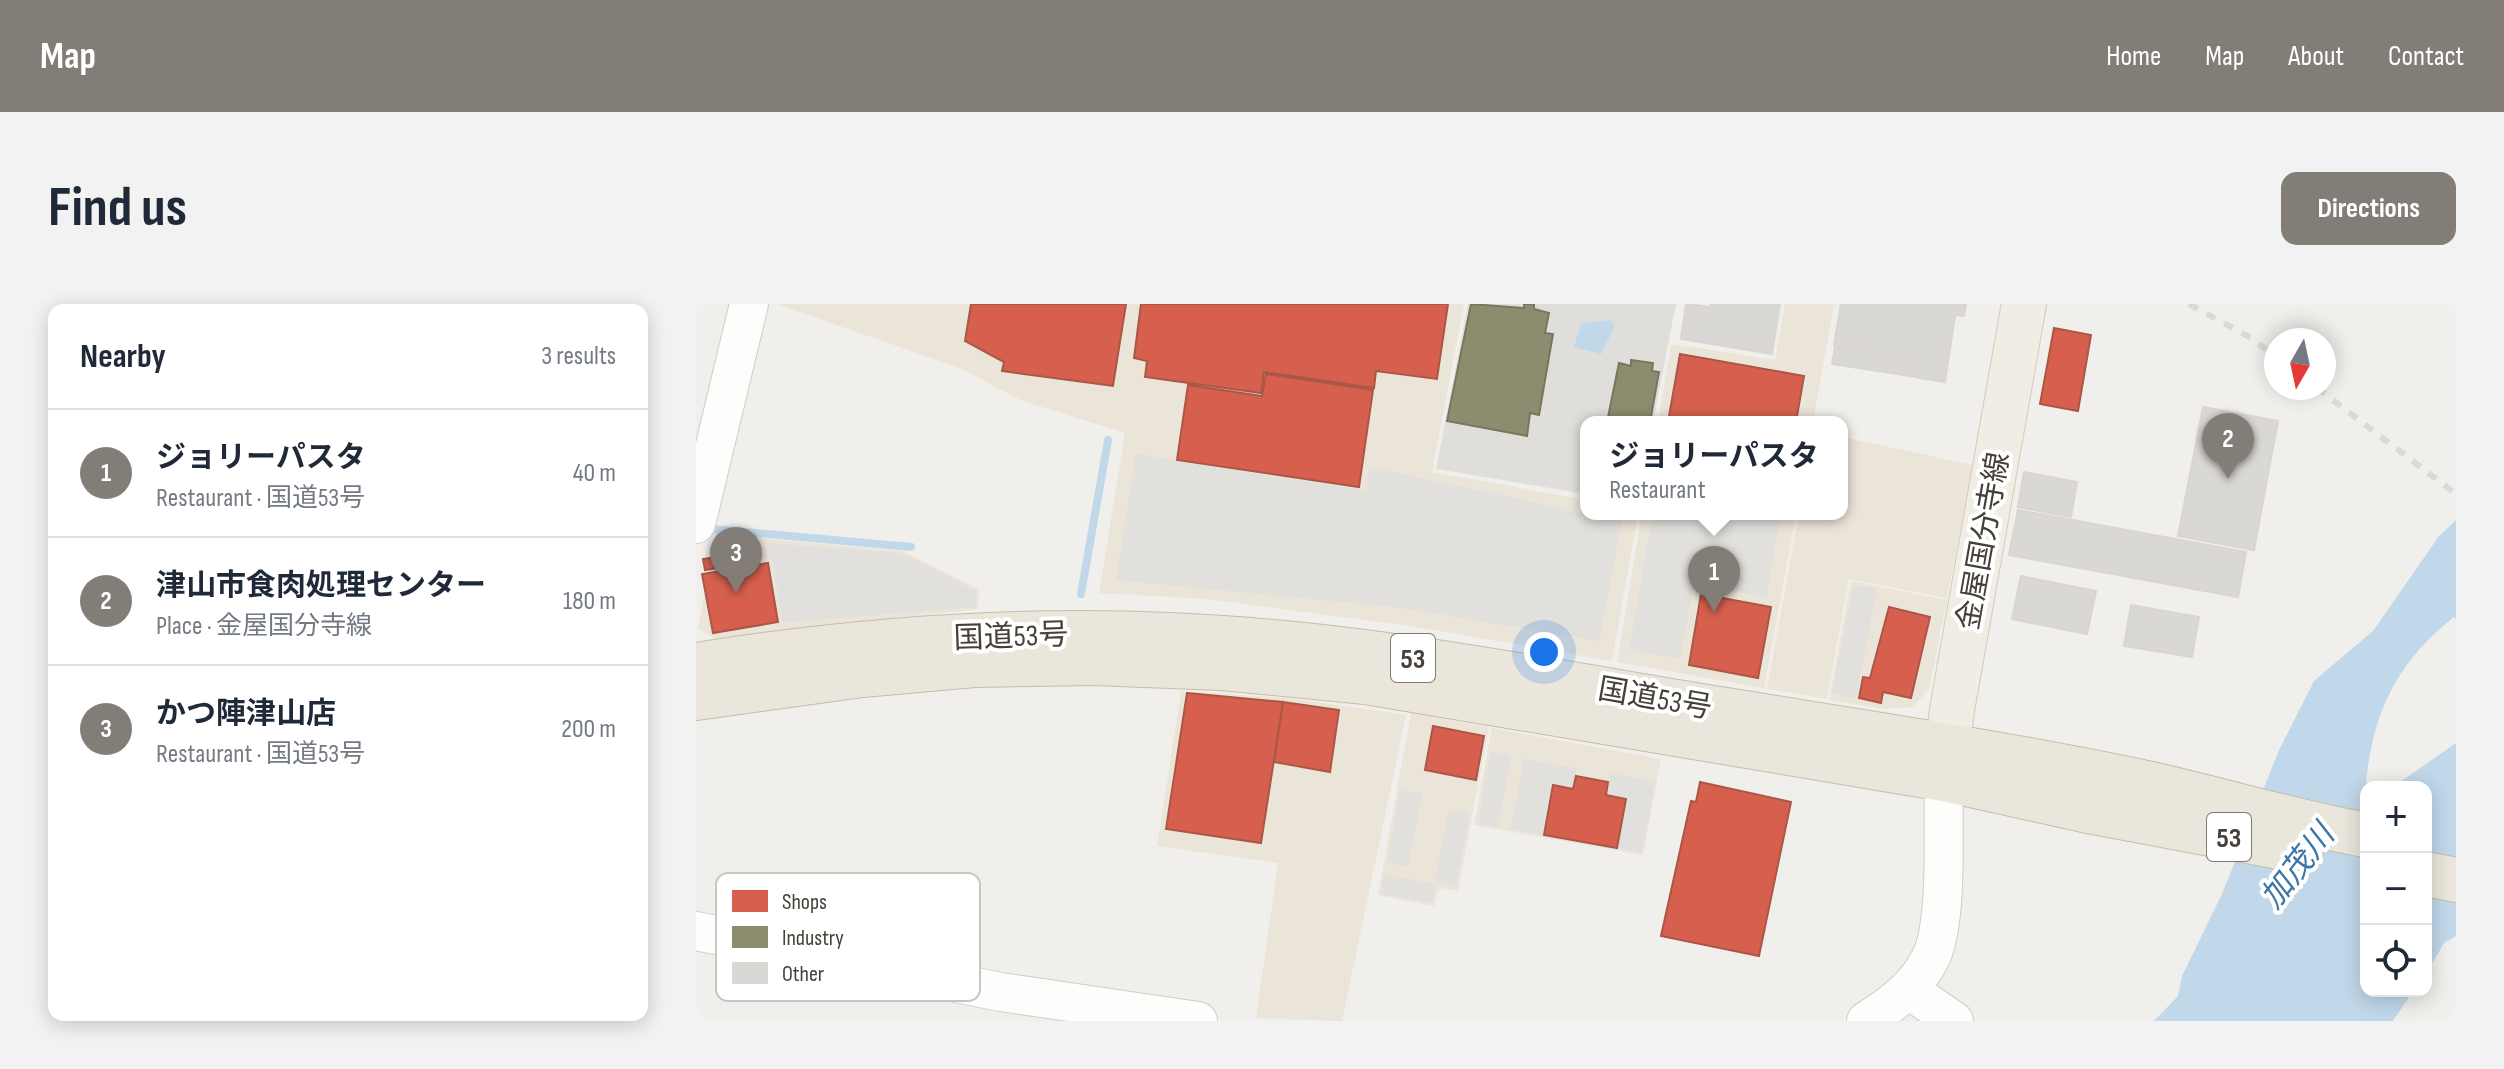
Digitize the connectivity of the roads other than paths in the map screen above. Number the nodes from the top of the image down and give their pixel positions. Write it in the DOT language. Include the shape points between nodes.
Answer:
graph roads {
  1 [pos="749,304"];
  2 [pos="2006,304"];
  3 [pos="2024,304"];
  4 [pos="1986,523"];
  5 [pos="696,524"];
  6 [pos="696,665"];
  7 [pos="696,698"];
  8 [pos="1945,762"];
  9 [pos="2360,834"];
  10 [pos="2432,847"];
  11 [pos="2456,852"];
  12 [pos="2360,862"];
  13 [pos="2432,875"];
  14 [pos="2456,880"];
  15 [pos="696,931"];
  16 [pos="716,935"];
  17 [pos="980,988"];
  18 [pos="1920,1009"];
  19 [pos="1198,1021"];
  20 [pos="1866,1021"];
  1 -- 5 [label="street"];
  2 -- 4 [label="street" via="1983,450"];
  3 -- 4 [label="main road, 金屋国分寺線"];
  4 -- 8 [label="main road, 金屋国分寺線"];
  6 -- 8 [label="highway, 国道53号 / 53" via="812,647 1015,633 1170,635 1342,648 1470,666"];
  7 -- 8 [label="highway, 国道53号 / 53" via="974,665 1222,668 1366,682 1428,702 1643,740"];
  8 -- 9 [label="highway, 国道53号 / 53" via="2124,778"];
  8 -- 12 [label="highway, 国道53号 / 53" via="2093,812"];
  8 -- 18 [label="street" via="1938,933"];
  10 -- 11 [label="highway"];
  13 -- 14 [label="highway"];
  15 -- 16 [label="street"];
  17 -- 19 [label="street"];
  18 -- 20 [label="street"];
}
